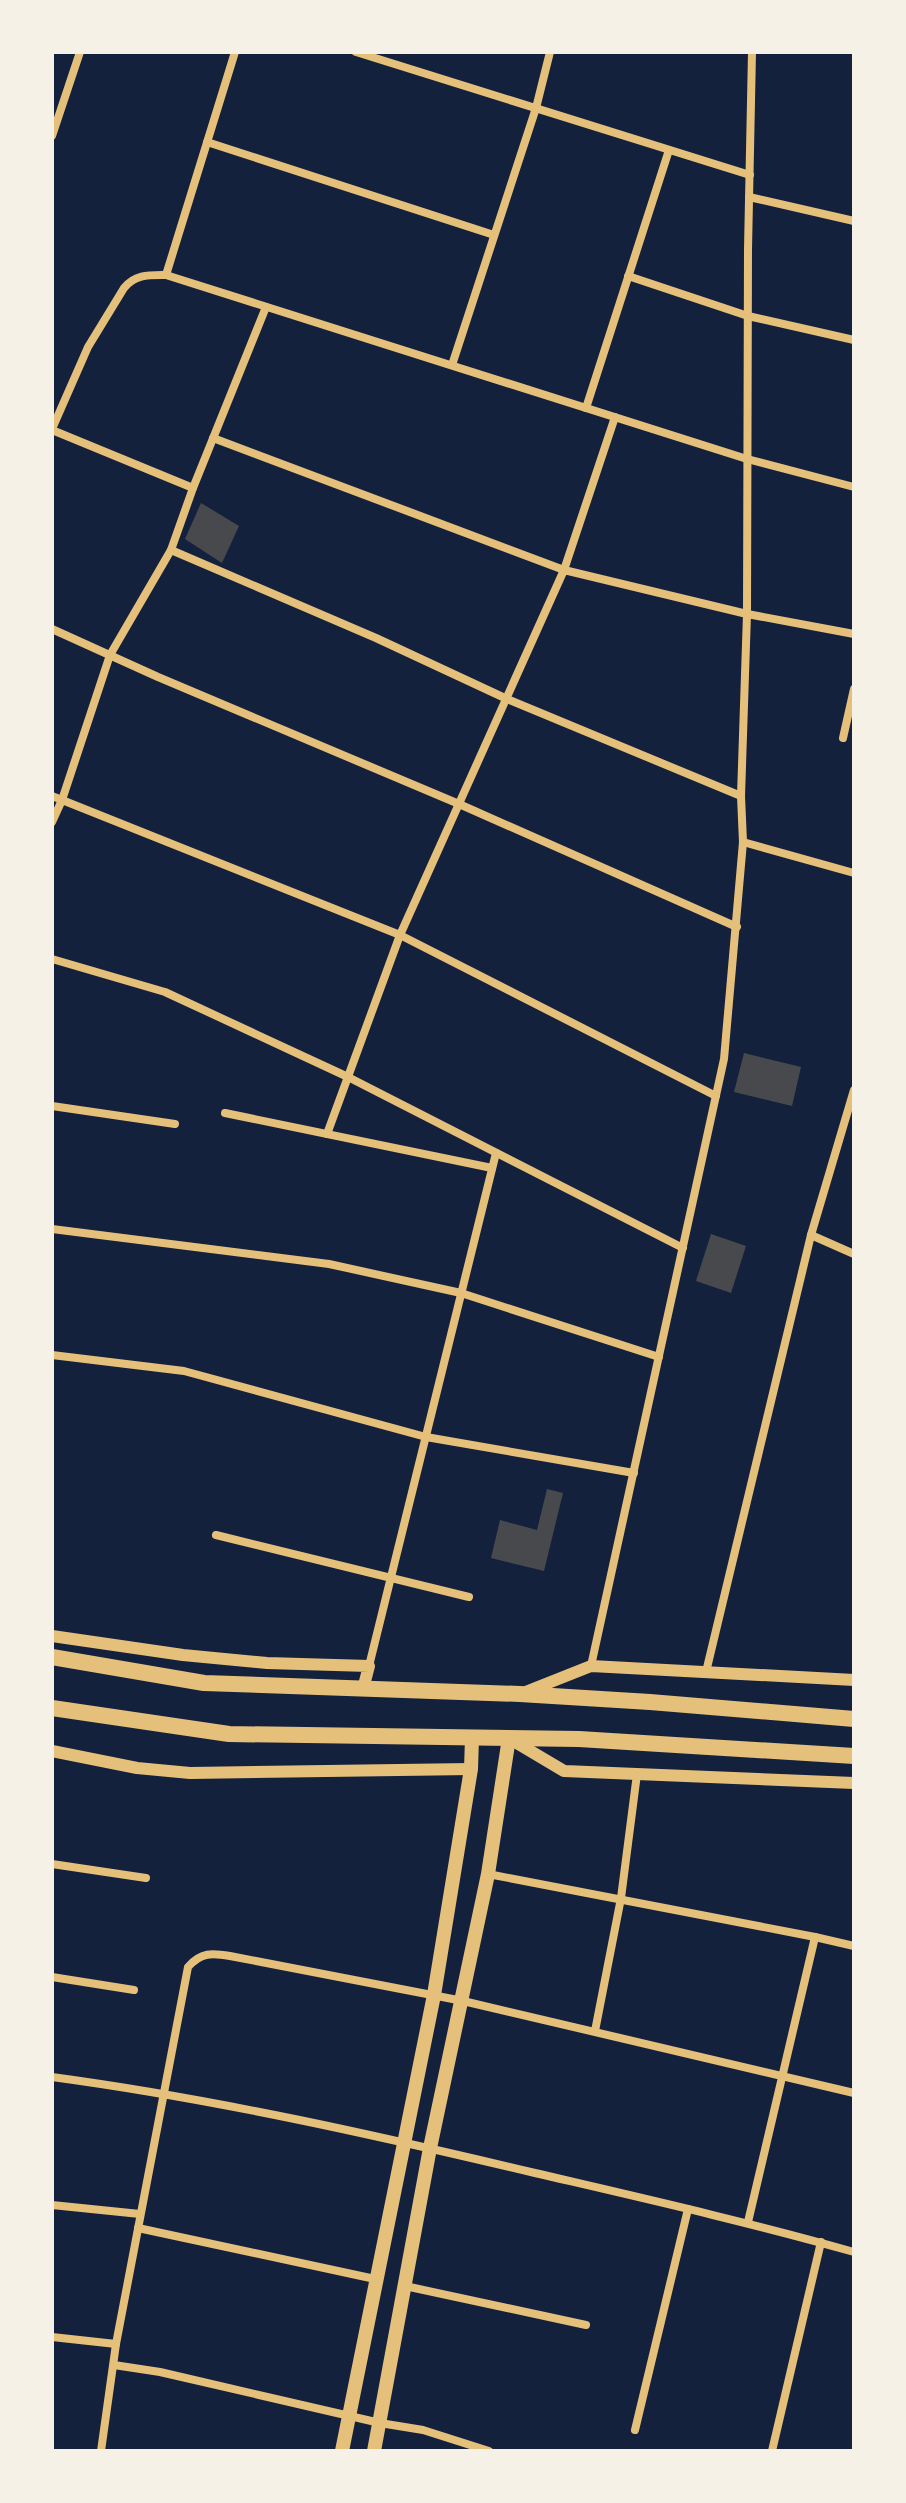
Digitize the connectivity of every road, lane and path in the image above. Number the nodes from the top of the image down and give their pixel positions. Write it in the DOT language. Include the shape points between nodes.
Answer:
graph roads {
  1 [pos="80,52"];
  2 [pos="235,52"];
  3 [pos="356,52"];
  4 [pos="550,52"];
  5 [pos="752,52"];
  6 [pos="52,99"];
  7 [pos="63,103"];
  8 [pos="536,108"];
  9 [pos="52,136"];
  10 [pos="207,142"];
  11 [pos="669,150"];
  12 [pos="750,175"];
  13 [pos="749,197"];
  14 [pos="854,221"];
  15 [pos="494,235"];
  16 [pos="166,275"];
  17 [pos="628,276"];
  18 [pos="266,307"];
  19 [pos="748,316"];
  20 [pos="854,340"];
  21 [pos="452,365"];
  22 [pos="586,408"];
  23 [pos="615,417"];
  24 [pos="52,429"];
  25 [pos="213,438"];
  26 [pos="747,459"];
  27 [pos="854,487"];
  28 [pos="193,488"];
  29 [pos="171,550"];
  30 [pos="564,570"];
  31 [pos="747,614"];
  32 [pos="52,629"];
  33 [pos="854,634"];
  34 [pos="110,655"];
  35 [pos="854,689"];
  36 [pos="507,699"];
  37 [pos="843,738"];
  38 [pos="52,796"];
  39 [pos="741,796"];
  40 [pos="62,800"];
  41 [pos="459,804"];
  42 [pos="52,822"];
  43 [pos="743,842"];
  44 [pos="854,873"];
  45 [pos="737,927"];
  46 [pos="400,935"];
  47 [pos="52,959"];
  48 [pos="348,1077"];
  49 [pos="854,1090"];
  50 [pos="716,1096"];
  51 [pos="52,1106"];
  52 [pos="225,1113"];
  53 [pos="175,1124"];
  54 [pos="327,1134"];
  55 [pos="496,1153"];
  56 [pos="492,1168"];
  57 [pos="52,1229"];
  58 [pos="811,1235"];
  59 [pos="683,1248"];
  60 [pos="854,1254"];
  61 [pos="461,1293"];
  62 [pos="52,1355"];
  63 [pos="659,1357"];
  64 [pos="426,1437"];
  65 [pos="634,1473"];
  66 [pos="216,1535"];
  67 [pos="391,1576"];
  68 [pos="469,1597"];
  69 [pos="52,1636"];
  70 [pos="52,1657"];
  71 [pos="369,1666"];
  72 [pos="591,1666"];
  73 [pos="706,1672"];
  74 [pos="854,1680"];
  75 [pos="363,1689"];
  76 [pos="520,1694"];
  77 [pos="52,1708"];
  78 [pos="854,1719"];
  79 [pos="472,1738"];
  80 [pos="509,1738"];
  81 [pos="52,1751"];
  82 [pos="854,1756"];
  83 [pos="471,1769"];
  84 [pos="637,1774"];
  85 [pos="854,1783"];
  86 [pos="52,1864"];
  87 [pos="488,1874"];
  88 [pos="146,1878"];
  89 [pos="621,1898"];
  90 [pos="815,1937"];
  91 [pos="854,1946"];
  92 [pos="52,1977"];
  93 [pos="134,1990"];
  94 [pos="434,1995"];
  95 [pos="463,2001"];
  96 [pos="595,2031"];
  97 [pos="782,2076"];
  98 [pos="52,2077"];
  99 [pos="163,2093"];
  100 [pos="854,2093"];
  101 [pos="404,2142"];
  102 [pos="430,2148"];
  103 [pos="52,2205"];
  104 [pos="688,2209"];
  105 [pos="140,2214"];
  106 [pos="748,2222"];
  107 [pos="138,2228"];
  108 [pos="821,2242"];
  109 [pos="854,2252"];
  110 [pos="375,2279"];
  111 [pos="405,2286"];
  112 [pos="586,2325"];
  113 [pos="52,2337"];
  114 [pos="116,2344"];
  115 [pos="114,2365"];
  116 [pos="349,2416"];
  117 [pos="380,2423"];
  118 [pos="635,2430"];
  119 [pos="101,2451"];
  120 [pos="342,2451"];
  121 [pos="374,2451"];
  122 [pos="489,2451"];
  123 [pos="772,2451"];
  1 -- 7 [label="street"];
  2 -- 10 [label="street"];
  3 -- 8 [label="street"];
  4 -- 8 [label="street"];
  5 -- 12 [label="street"];
  6 -- 7 [label="street"];
  7 -- 9 [label="street"];
  8 -- 11 [label="street"];
  8 -- 15 [label="street"];
  10 -- 15 [label="street"];
  10 -- 16 [label="street"];
  11 -- 12 [label="street"];
  11 -- 17 [label="street"];
  12 -- 13 [label="street"];
  13 -- 14 [label="street"];
  13 -- 19 [label="street"];
  15 -- 21 [label="street"];
  16 -- 18 [label="street"];
  16 -- 24 [label="street" via="143,275 124,288 88,347"];
  17 -- 19 [label="street"];
  17 -- 22 [label="street"];
  18 -- 21 [label="street"];
  18 -- 25 [label="street"];
  19 -- 20 [label="street"];
  19 -- 26 [label="street"];
  21 -- 22 [label="street"];
  22 -- 23 [label="street"];
  23 -- 26 [label="street"];
  23 -- 30 [label="street"];
  24 -- 28 [label="street"];
  25 -- 28 [label="street"];
  25 -- 30 [label="street"];
  26 -- 27 [label="street"];
  26 -- 31 [label="street"];
  28 -- 29 [label="street"];
  29 -- 34 [label="street"];
  29 -- 36 [label="street"];
  30 -- 31 [label="street"];
  30 -- 36 [label="street"];
  31 -- 33 [label="street"];
  31 -- 39 [label="street"];
  32 -- 34 [label="street"];
  34 -- 40 [label="street"];
  34 -- 41 [label="street"];
  35 -- 37 [label="street"];
  36 -- 39 [label="street"];
  36 -- 41 [label="street"];
  38 -- 40 [label="street"];
  39 -- 43 [label="street"];
  40 -- 42 [label="street"];
  40 -- 46 [label="street"];
  41 -- 45 [label="street"];
  41 -- 46 [label="street"];
  43 -- 44 [label="street"];
  43 -- 45 [label="street"];
  45 -- 50 [label="street"];
  46 -- 48 [label="street"];
  46 -- 50 [label="street"];
  47 -- 48 [label="street" via="165,992"];
  48 -- 54 [label="street"];
  48 -- 55 [label="street"];
  49 -- 58 [label="street"];
  50 -- 59 [label="street"];
  51 -- 53 [label="street"];
  52 -- 54 [label="street"];
  54 -- 56 [label="street"];
  55 -- 56 [label="street"];
  55 -- 59 [label="street"];
  56 -- 61 [label="street"];
  57 -- 61 [label="street" via="329,1264"];
  58 -- 60 [label="street"];
  58 -- 73 [label="street"];
  59 -- 63 [label="street"];
  61 -- 63 [label="street"];
  61 -- 64 [label="street"];
  62 -- 64 [label="street" via="184,1371"];
  63 -- 65 [label="street"];
  64 -- 65 [label="street"];
  64 -- 67 [label="street"];
  65 -- 72 [label="street"];
  66 -- 67 [label="street"];
  67 -- 68 [label="street"];
  67 -- 71 [label="street"];
  69 -- 71 [label="street" via="267,1663"];
  70 -- 75 [label="highway" via="204,1683"];
  71 -- 75 [label="street"];
  72 -- 73 [label="street"];
  72 -- 76 [label="street"];
  73 -- 74 [label="street"];
  75 -- 76 [label="highway"];
  76 -- 78 [label="highway"];
  77 -- 79 [label="highway" via="229,1734"];
  79 -- 80 [label="highway"];
  79 -- 83 [label="main road"];
  80 -- 82 [label="highway"];
  80 -- 84 [label="street" via="564,1771"];
  80 -- 87 [label="main road"];
  81 -- 83 [label="street" via="190,1773"];
  83 -- 94 [label="main road"];
  84 -- 85 [label="street"];
  84 -- 89 [label="street"];
  86 -- 88 [label="street"];
  87 -- 89 [label="street"];
  87 -- 95 [label="main road"];
  89 -- 90 [label="street"];
  89 -- 96 [label="street"];
  90 -- 91 [label="street"];
  90 -- 97 [label="street"];
  92 -- 93 [label="street"];
  94 -- 95 [label="street"];
  94 -- 99 [label="street" via="230,1956 210,1953 196,1958 188,1967"];
  94 -- 101 [label="main road"];
  95 -- 96 [label="street"];
  95 -- 102 [label="main road"];
  96 -- 97 [label="street"];
  97 -- 100 [label="street"];
  97 -- 106 [label="street"];
  98 -- 99 [label="street"];
  99 -- 101 [label="street"];
  99 -- 105 [label="street"];
  101 -- 102 [label="street"];
  101 -- 110 [label="main road"];
  102 -- 104 [label="street"];
  102 -- 111 [label="main road"];
  103 -- 105 [label="street"];
  104 -- 106 [label="street"];
  104 -- 118 [label="street"];
  105 -- 107 [label="street"];
  106 -- 108 [label="street"];
  107 -- 110 [label="street"];
  107 -- 114 [label="street"];
  108 -- 109 [label="street"];
  108 -- 123 [label="street"];
  110 -- 116 [label="main road"];
  111 -- 112 [label="street"];
  111 -- 117 [label="main road"];
  113 -- 114 [label="street"];
  114 -- 115 [label="street"];
  115 -- 116 [label="street"];
  115 -- 119 [label="street"];
  116 -- 117 [label="street"];
  116 -- 120 [label="main road"];
  117 -- 121 [label="main road"];
  117 -- 122 [label="street"];
}
